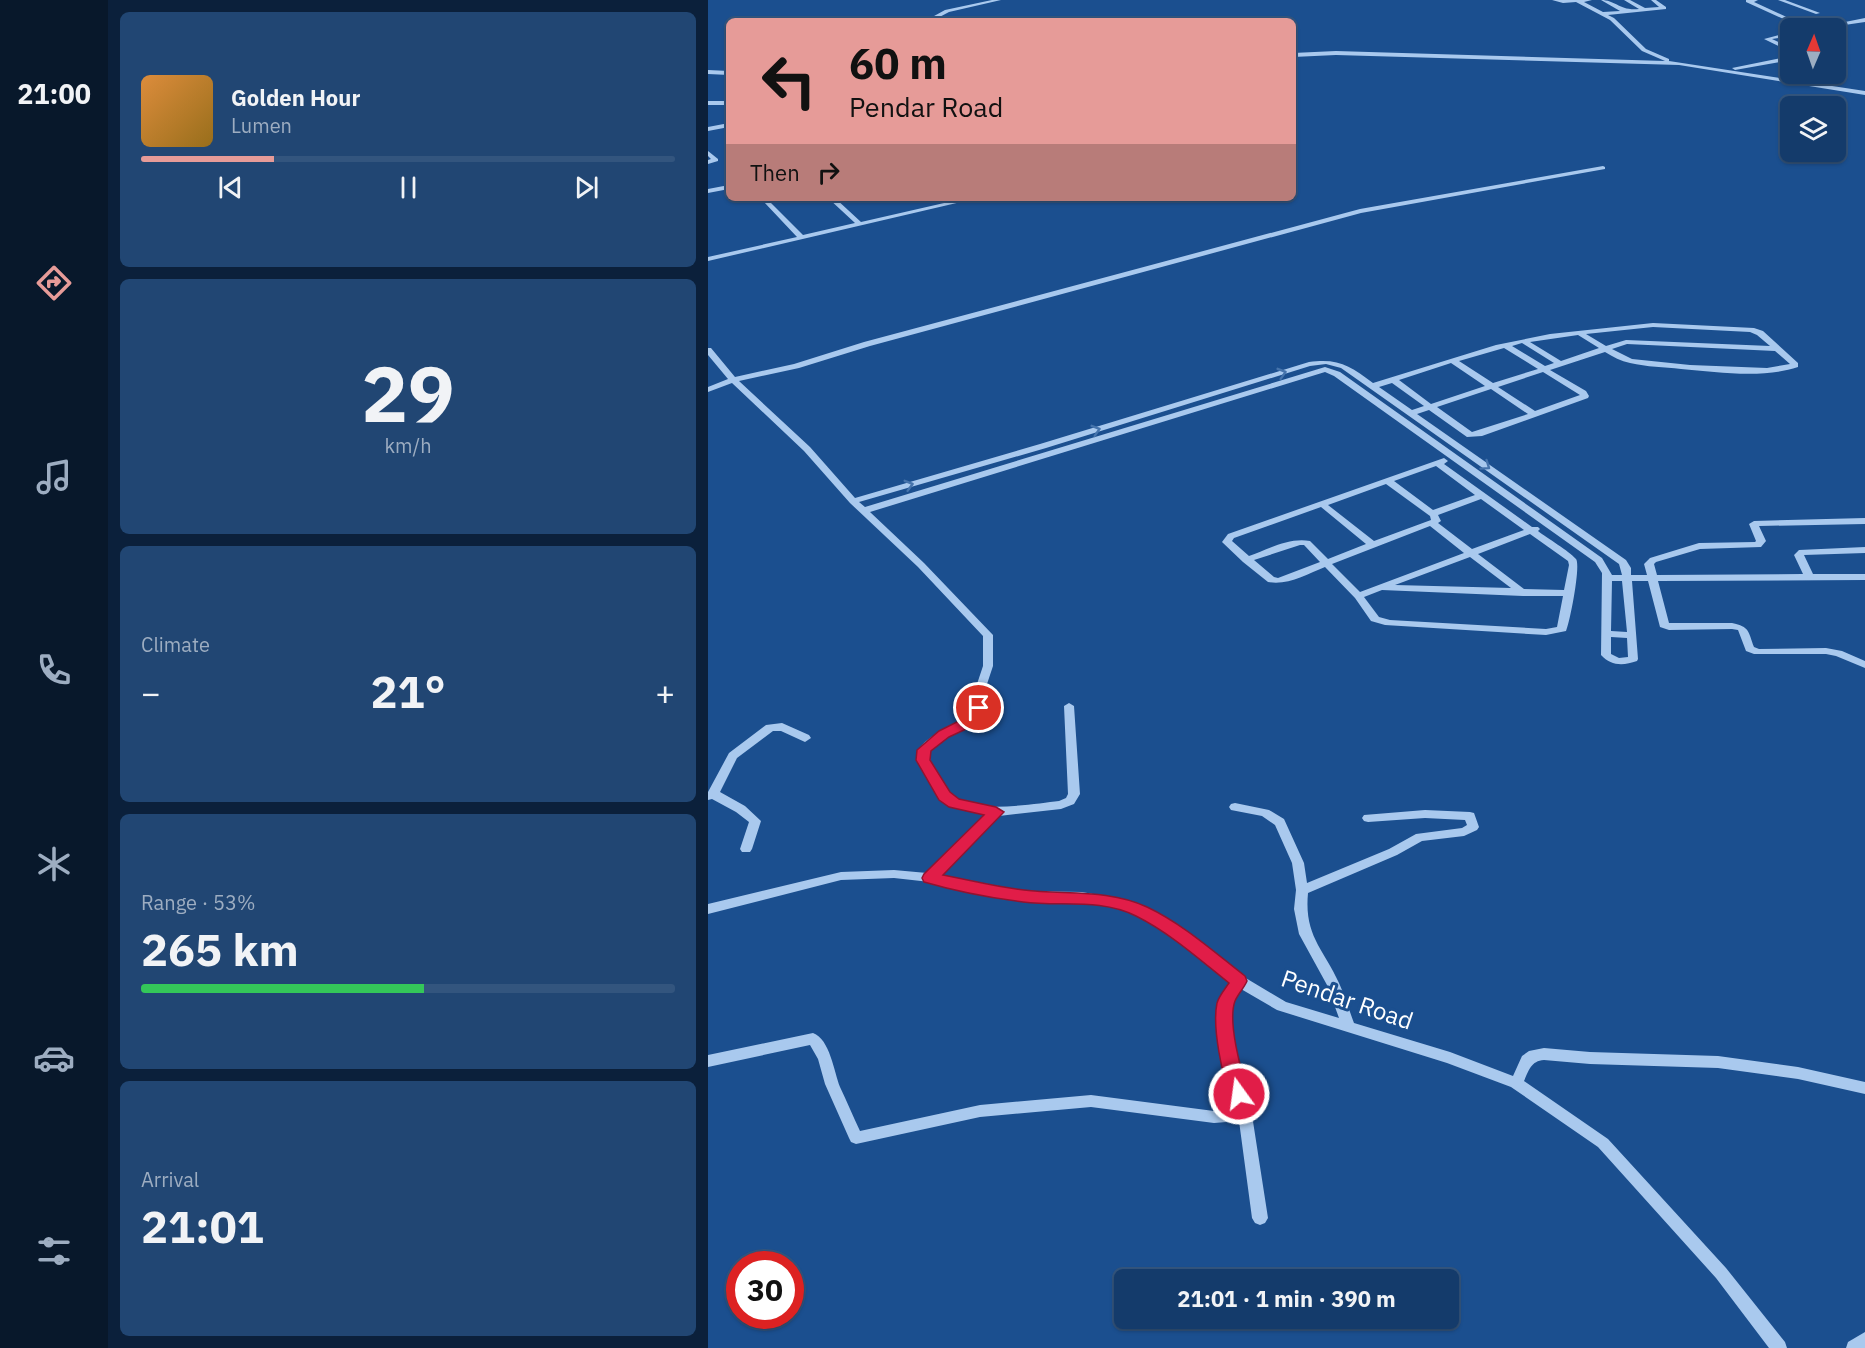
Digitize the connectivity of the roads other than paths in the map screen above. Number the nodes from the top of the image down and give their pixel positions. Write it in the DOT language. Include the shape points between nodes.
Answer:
graph roads {
  1 [pos="999,0"];
  2 [pos="1554,0"];
  3 [pos="1577,0"];
  4 [pos="1590,0"];
  5 [pos="1603,0"];
  6 [pos="1626,0"];
  7 [pos="1653,0"];
  8 [pos="1756,0"];
  9 [pos="1780,0"];
  10 [pos="1644,10"];
  11 [pos="1624,11"];
  12 [pos="1818,13"];
  13 [pos="1602,14"];
  14 [pos="932,18"];
  15 [pos="1786,18"];
  16 [pos="1865,20"];
  17 [pos="1846,23"];
  18 [pos="1780,36"];
  19 [pos="1780,45"];
  20 [pos="1296,55"];
  21 [pos="1780,60"];
  22 [pos="1679,63"];
  23 [pos="1724,70"];
  24 [pos="708,72"];
  25 [pos="726,73"];
  26 [pos="1865,93"];
  27 [pos="708,103"];
  28 [pos="726,103"];
  29 [pos="726,126"];
  30 [pos="708,129"];
  31 [pos="708,153"];
  32 [pos="708,162"];
  33 [pos="1603,168"];
  34 [pos="726,188"];
  35 [pos="708,191"];
  36 [pos="769,201"];
  37 [pos="834,201"];
  38 [pos="962,201"];
  39 [pos="858,224"];
  40 [pos="801,237"];
  41 [pos="708,249"];
  42 [pos="712,258"];
  43 [pos="1581,334"];
  44 [pos="1524,341"];
  45 [pos="1505,345"];
  46 [pos="1604,348"];
  47 [pos="1777,349"];
  48 [pos="708,350"];
  49 [pos="1453,361"];
  50 [pos="1561,363"];
  51 [pos="1325,366"];
  52 [pos="1545,369"];
  53 [pos="733,380"];
  54 [pos="1393,380"];
  55 [pos="1372,386"];
  56 [pos="1493,387"];
  57 [pos="708,389"];
  58 [pos="1431,407"];
  59 [pos="1411,413"];
  60 [pos="1535,415"];
  61 [pos="1466,452"];
  62 [pos="1454,457"];
  63 [pos="1437,463"];
  64 [pos="1388,481"];
  65 [pos="1482,495"];
  66 [pos="853,501"];
  67 [pos="1322,504"];
  68 [pos="863,511"];
  69 [pos="1433,519"];
  70 [pos="1865,521"];
  71 [pos="1548,524"];
  72 [pos="1532,531"];
  73 [pos="1374,546"];
  74 [pos="1865,550"];
  75 [pos="1471,553"];
  76 [pos="1246,560"];
  77 [pos="1325,564"];
  78 [pos="1809,577"];
  79 [pos="1865,577"];
  80 [pos="1606,578"];
  81 [pos="1627,579"];
  82 [pos="1652,579"];
  83 [pos="1379,588"];
  84 [pos="1523,593"];
  85 [pos="1570,593"];
  86 [pos="1358,596"];
  87 [pos="1605,634"];
  88 [pos="1631,635"];
  89 [pos="1865,665"];
  90 [pos="1068,706"];
  91 [pos="805,738"];
  92 [pos="710,795"];
  93 [pos="1235,807"];
  94 [pos="996,812"];
  95 [pos="1368,818"];
  96 [pos="747,849"];
  97 [pos="930,878"];
  98 [pos="1302,890"];
  99 [pos="708,909"];
  100 [pos="1239,981"];
  101 [pos="1348,1024"];
  102 [pos="708,1061"];
  103 [pos="1516,1083"];
  104 [pos="1865,1088"];
  105 [pos="1245,1115"];
  106 [pos="1260,1218"];
  107 [pos="1865,1340"];
  108 [pos="1779,1348"];
  109 [pos="1854,1348"];
  1 -- 14 [label="street" via="960,7"];
  2 -- 3 [label="street"];
  3 -- 4 [label="street"];
  3 -- 13 [label="street"];
  5 -- 11 [label="street"];
  6 -- 10 [label="street"];
  7 -- 10 [label="street" via="1664,8"];
  8 -- 15 [label="street" via="1748,1"];
  9 -- 12 [label="street"];
  10 -- 11 [label="street"];
  11 -- 13 [label="street"];
  13 -- 22 [label="street" via="1644,50"];
  16 -- 17 [label="street"];
  18 -- 19 [label="street" via="1767,39"];
  20 -- 22 [label="street"];
  21 -- 23 [label="street"];
  22 -- 23 [label="street"];
  23 -- 26 [label="street"];
  24 -- 25 [label="street"];
  27 -- 28 [label="street"];
  29 -- 30 [label="street"];
  31 -- 32 [label="street" via="716,160"];
  33 -- 53 [label="street" via="1360,211"];
  34 -- 35 [label="street"];
  36 -- 40 [label="street" via="766,202"];
  37 -- 39 [label="street"];
  38 -- 39 [label="street"];
  39 -- 40 [label="street"];
  40 -- 42 [label="street"];
  41 -- 42 [label="street"];
  43 -- 44 [label="street"];
  43 -- 46 [label="street"];
  43 -- 47 [label="street" via="1663,325 1746,329 1760,333"];
  44 -- 45 [label="street"];
  44 -- 50 [label="street"];
  45 -- 49 [label="street"];
  45 -- 52 [label="street"];
  46 -- 47 [label="street" via="1638,341"];
  46 -- 47 [label="street" via="1636,362 1760,371 1794,367"];
  46 -- 50 [label="street"];
  48 -- 53 [label="street"];
  49 -- 54 [label="street"];
  49 -- 56 [label="street"];
  50 -- 52 [label="street"];
  51 -- 55 [label="street" via="1344,366"];
  51 -- 62 [label="street"];
  66 -- 51 [label="street, one-way" via="1309,364"];
  51 -- 68 [label="street"];
  52 -- 56 [label="street"];
  52 -- 60 [label="street" via="1585,396"];
  53 -- 57 [label="street"];
  53 -- 66 [label="street" via="807,449"];
  54 -- 55 [label="street"];
  54 -- 58 [label="street"];
  55 -- 59 [label="street"];
  56 -- 58 [label="street"];
  56 -- 60 [label="street"];
  58 -- 59 [label="street"];
  58 -- 60 [label="street" via="1470,435"];
  59 -- 61 [label="street"];
  61 -- 62 [label="street"];
  61 -- 81 [label="street, one-way" via="1618,558 1626,568"];
  62 -- 63 [label="street"];
  62 -- 71 [label="street"];
  63 -- 64 [label="street"];
  63 -- 65 [label="street"];
  64 -- 67 [label="street"];
  64 -- 69 [label="street"];
  65 -- 69 [label="street"];
  65 -- 72 [label="street"];
  66 -- 68 [label="street"];
  67 -- 73 [label="street"];
  67 -- 76 [label="street" via="1231,536 1227,542"];
  68 -- 94 [label="street" via="988,635 988,666 979,708 972,720 944,734 922,755 949,800"];
  69 -- 73 [label="street"];
  69 -- 75 [label="street"];
  70 -- 82 [label="street" via="1754,524 1761,541 1758,545 1690,548 1653,560 1649,564"];
  71 -- 72 [label="street"];
  71 -- 80 [label="street" via="1599,560 1605,567"];
  72 -- 75 [label="street"];
  72 -- 85 [label="street" via="1572,560"];
  73 -- 77 [label="street"];
  74 -- 78 [label="street" via="1802,552 1799,555"];
  75 -- 83 [label="street"];
  75 -- 84 [label="street"];
  76 -- 77 [label="street" via="1274,581"];
  76 -- 77 [label="street" via="1303,542"];
  77 -- 86 [label="street"];
  78 -- 79 [label="street"];
  78 -- 82 [label="street"];
  80 -- 81 [label="street"];
  80 -- 87 [label="street"];
  81 -- 82 [label="street"];
  81 -- 88 [label="street"];
  82 -- 89 [label="street" via="1665,625 1669,627 1732,626 1742,628 1750,649 1758,652 1826,651"];
  83 -- 84 [label="street"];
  83 -- 86 [label="street"];
  84 -- 85 [label="street"];
  85 -- 86 [label="street" via="1564,624 1556,632 1389,623 1375,618"];
  87 -- 88 [label="street"];
  87 -- 88 [label="street" via="1606,655 1619,662 1633,659"];
  90 -- 94 [label="street" via="1074,794 1070,801"];
  91 -- 92 [label="street" via="782,727 770,728 733,756"];
  92 -- 96 [label="street" via="747,813 754,821"];
  93 -- 98 [label="street" via="1265,813 1280,822 1298,863"];
  94 -- 97 [label="street"];
  95 -- 98 [label="street" via="1455,814 1470,816 1473,827 1464,832 1420,837"];
  97 -- 99 [label="street, Pendar Road" via="894,874 841,876"];
  97 -- 100 [label="street, Pendar Road" via="1024,896 1082,897 1141,911"];
  98 -- 101 [label="street" via="1300,909 1305,934 1333,984"];
  100 -- 101 [label="street, Pendar Road" via="1282,1005"];
  100 -- 105 [label="street" via="1226,1002 1225,1022"];
  101 -- 103 [label="street, Pendar Road"];
  102 -- 105 [label="street" via="813,1039 825,1058 856,1138 981,1111 1091,1101 1214,1117"];
  103 -- 104 [label="street" via="1527,1059 1544,1054 1718,1062 1798,1073"];
  103 -- 108 [label="street, Pendar Road" via="1603,1143 1721,1273"];
  105 -- 106 [label="street"];
  107 -- 109 [label="street"];
}
